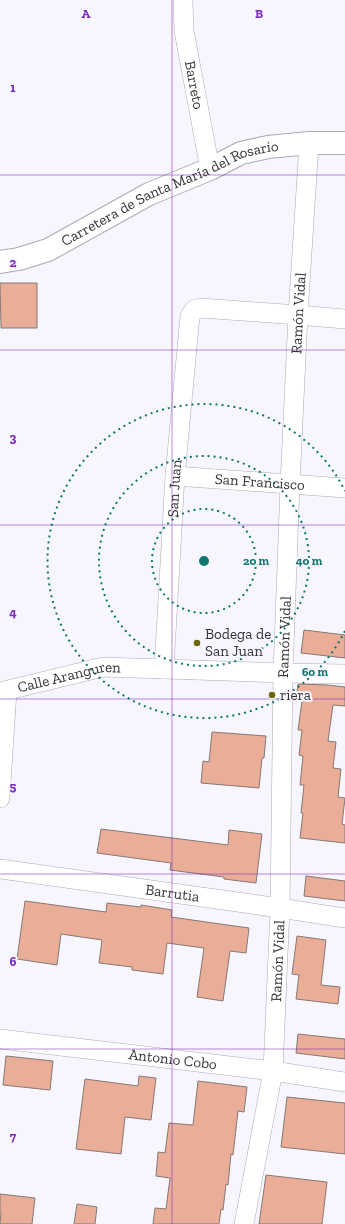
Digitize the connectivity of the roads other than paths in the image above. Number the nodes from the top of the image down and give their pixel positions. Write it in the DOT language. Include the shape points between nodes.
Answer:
graph roads {
  1 [pos="183,0"];
  2 [pos="309,143"];
  3 [pos="345,143"];
  4 [pos="210,169"];
  5 [pos="0,262"];
  6 [pos="298,315"];
  7 [pos="345,319"];
  8 [pos="174,476"];
  9 [pos="290,484"];
  10 [pos="345,488"];
  11 [pos="164,669"];
  12 [pos="283,673"];
  13 [pos="345,674"];
  14 [pos="3,692"];
  15 [pos="0,798"];
  16 [pos="0,869"];
  17 [pos="280,908"];
  18 [pos="345,918"];
  19 [pos="0,1039"];
  20 [pos="273,1071"];
  21 [pos="345,1082"];
  22 [pos="244,1224"];
  1 -- 4 [label="street, Barreto" via="184,32"];
  2 -- 3 [label="main road, Carretera de Santa María del Rosario"];
  2 -- 4 [label="main road, Carretera de Santa María del Rosario" via="268,147 242,153"];
  2 -- 6 [label="street, Ramón Vidal"];
  4 -- 5 [label="main road, Carretera de Santa María del Rosario" via="149,194 48,250"];
  6 -- 7 [label="street"];
  6 -- 8 [label="street, San Juan" via="201,308 194,310 190,316"];
  6 -- 9 [label="street, Ramón Vidal"];
  8 -- 9 [label="street, San Francisco"];
  8 -- 11 [label="street, San Juan"];
  9 -- 10 [label="street, San Francisco"];
  9 -- 12 [label="street, Ramón Vidal"];
  11 -- 12 [label="street, Calle Aranguren"];
  11 -- 14 [label="street, Calle Aranguren" via="103,667"];
  12 -- 13 [label="street, Calle Aranguren"];
  12 -- 17 [label="street, Ramón Vidal"];
  14 -- 15 [label="street"];
  16 -- 17 [label="street, Barrutia"];
  17 -- 18 [label="street, Barrutia"];
  17 -- 20 [label="street, Ramón Vidal"];
  19 -- 20 [label="street, Antonio Cobo"];
  20 -- 21 [label="street, Antonio Cobo"];
  20 -- 22 [label="street, Ramón Vidal"];
}
